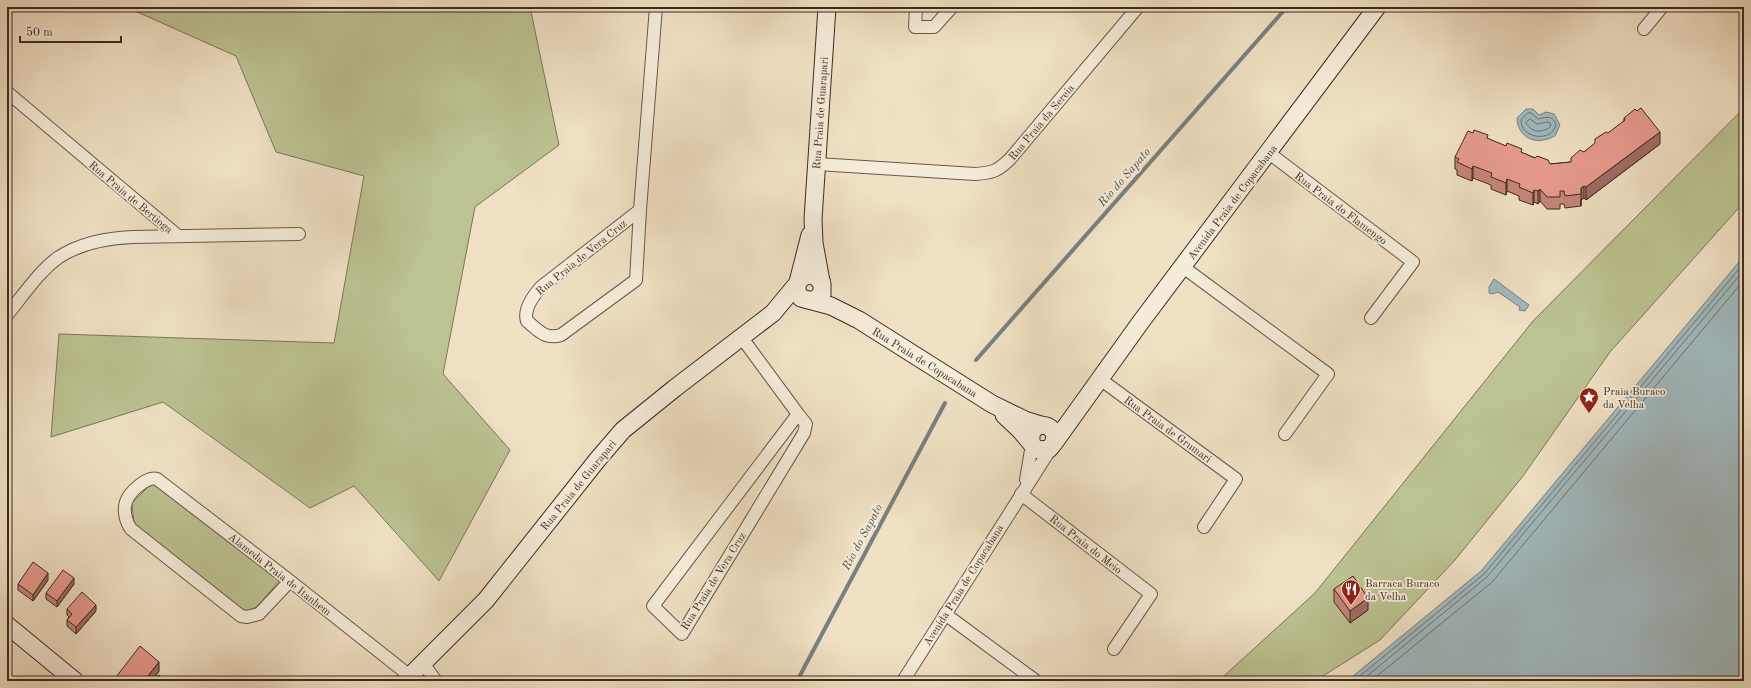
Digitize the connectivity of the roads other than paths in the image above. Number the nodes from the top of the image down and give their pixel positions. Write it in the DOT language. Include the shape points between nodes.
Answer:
graph roads {
  1 [pos="656,7"];
  2 [pos="827,7"];
  3 [pos="916,7"];
  4 [pos="952,7"];
  5 [pos="1138,7"];
  6 [pos="1377,7"];
  7 [pos="1662,7"];
  8 [pos="1644,29"];
  9 [pos="7,92"];
  10 [pos="1269,153"];
  11 [pos="817,164"];
  12 [pos="640,210"];
  13 [pos="813,219"];
  14 [pos="299,234"];
  15 [pos="177,235"];
  16 [pos="1183,267"];
  17 [pos="822,282"];
  18 [pos="797,283"];
  19 [pos="812,301"];
  20 [pos="773,313"];
  21 [pos="7,315"];
  22 [pos="1371,318"];
  23 [pos="859,320"];
  24 [pos="742,338"];
  25 [pos="1100,379"];
  26 [pos="1087,398"];
  27 [pos="992,404"];
  28 [pos="798,414"];
  29 [pos="1042,425"];
  30 [pos="1285,434"];
  31 [pos="1031,443"];
  32 [pos="1053,444"];
  33 [pos="1022,492"];
  34 [pos="1204,527"];
  35 [pos="290,581"];
  36 [pos="945,614"];
  37 [pos="7,625"];
  38 [pos="1114,649"];
  39 [pos="423,663"];
  40 [pos="407,679"];
  41 [pos="75,681"];
  42 [pos="436,681"];
  43 [pos="903,681"];
  44 [pos="1036,681"];
  1 -- 12 [label="street, Rua Praia de Vera Cruz"];
  2 -- 11 [label="street, Rua Praia de Guarapari"];
  3 -- 4 [label="street" via="915,27 934,27"];
  5 -- 11 [label="street, Rua Praia da Sereia" via="1001,168 975,174"];
  6 -- 10 [label="street, Avenida Praia de Copacabana"];
  7 -- 8 [label="street"];
  9 -- 15 [label="street, Rua Praia de Bertioga"];
  10 -- 16 [label="street, Avenida Praia de Copacabana"];
  10 -- 22 [label="street, Rua Praia do Flamengo" via="1413,262"];
  11 -- 13 [label="street, Rua Praia de Guarapari"];
  12 -- 12 [label="street, Rua Praia de Vera Cruz" via="541,287 530,301 527,321 545,336 561,335 636,280"];
  13 -- 17 [label="street, Rua Praia de Guarapari" via="814,243"];
  13 -- 18 [label="street, Rua Praia de Guarapari"];
  14 -- 15 [label="street"];
  15 -- 21 [label="street, Rua Praia de Bertioga" via="112,238 73,250 58,258 46,269"];
  16 -- 25 [label="street, Avenida Praia de Copacabana"];
  16 -- 30 [label="street" via="1328,374"];
  17 -- 18 [label="street" via="814,275 809,275"];
  17 -- 19 [label="street" via="822,294"];
  17 -- 23 [label="street, Rua Praia de Copacabana" via="835,300"];
  18 -- 19 [label="street" via="796,289 801,298"];
  18 -- 20 [label="street, Rua Praia de Guarapari"];
  19 -- 20 [label="street, Rua Praia de Guarapari"];
  19 -- 23 [label="street, Rua Praia de Copacabana" via="831,306"];
  20 -- 24 [label="street, Rua Praia de Guarapari"];
  23 -- 27 [label="street, Rua Praia de Copacabana"];
  24 -- 28 [label="street, Rua Praia de Vera Cruz"];
  24 -- 39 [label="street, Rua Praia de Guarapari" via="623,430 486,600"];
  25 -- 26 [label="street, Avenida Praia de Copacabana"];
  25 -- 34 [label="street, Rua Praia de Grumari" via="1236,479"];
  26 -- 29 [label="street, Avenida Praia de Copacabana"];
  26 -- 32 [label="street, Avenida Praia de Copacabana"];
  27 -- 29 [label="street, Rua Praia de Copacabana"];
  27 -- 31 [label="street, Rua Praia de Copacabana"];
  28 -- 28 [label="street, Rua Praia de Vera Cruz" via="653,606 682,634 804,433 806,424"];
  29 -- 31 [label="street" via="1033,429"];
  29 -- 32 [label="street" via="1053,431"];
  31 -- 32 [label="street" via="1039,450 1049,448"];
  31 -- 33 [label="street, Avenida Praia de Copacabana" via="1030,463"];
  32 -- 33 [label="street, Avenida Praia de Copacabana"];
  33 -- 36 [label="street, Avenida Praia de Copacabana"];
  33 -- 38 [label="street, Rua Praia do Meio" via="1150,594"];
  35 -- 35 [label="street, Alameda Praia de Itanhem" via="160,481 148,479 128,498 125,508 127,524 131,529 236,613 247,617 259,614"];
  35 -- 40 [label="street, Alameda Praia de Itanhem"];
  36 -- 43 [label="street, Avenida Praia de Copacabana"];
  36 -- 44 [label="street"];
  37 -- 41 [label="street"];
  39 -- 40 [label="street, Rua Praia de Guarapari"];
  39 -- 42 [label="street"];
}
